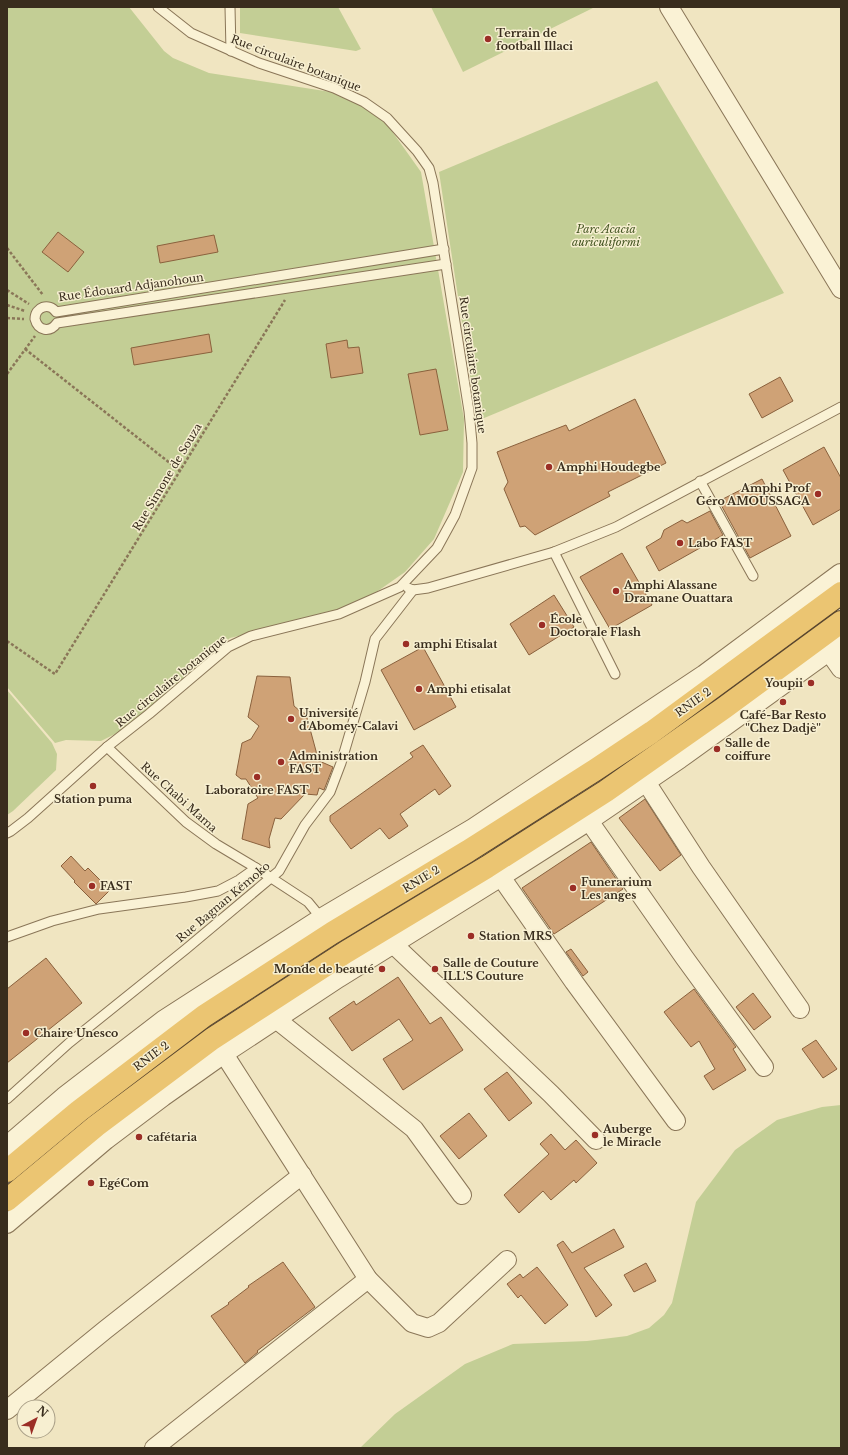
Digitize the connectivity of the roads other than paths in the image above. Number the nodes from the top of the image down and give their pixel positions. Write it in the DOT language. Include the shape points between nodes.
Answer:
graph roads {
  1 [pos="158,7"];
  2 [pos="230,7"];
  3 [pos="669,7"];
  4 [pos="231,51"];
  5 [pos="444,249"];
  6 [pos="446,264"];
  7 [pos="841,289"];
  8 [pos="841,406"];
  9 [pos="700,481"];
  10 [pos="554,552"];
  11 [pos="841,575"];
  12 [pos="754,576"];
  13 [pos="400,587"];
  14 [pos="413,590"];
  15 [pos="841,593"];
  16 [pos="841,622"];
  17 [pos="835,648"];
  18 [pos="841,669"];
  19 [pos="615,674"];
  20 [pos="107,747"];
  21 [pos="646,782"];
  22 [pos="589,821"];
  23 [pos="7,833"];
  24 [pos="256,868"];
  25 [pos="502,877"];
  26 [pos="271,878"];
  27 [pos="7,937"];
  28 [pos="336,938"];
  29 [pos="393,944"];
  30 [pos="800,1008"];
  31 [pos="277,1020"];
  32 [pos="224,1054"];
  33 [pos="764,1067"];
  34 [pos="7,1099"];
  35 [pos="676,1121"];
  36 [pos="596,1140"];
  37 [pos="7,1148"];
  38 [pos="7,1171"];
  39 [pos="302,1175"];
  40 [pos="462,1195"];
  41 [pos="7,1200"];
  42 [pos="7,1224"];
  43 [pos="507,1260"];
  44 [pos="368,1278"];
  45 [pos="7,1410"];
  46 [pos="154,1448"];
  1 -- 4 [label="lane, Rue circulaire botanique" via="191,33"];
  2 -- 4 [label="lane"];
  3 -- 7 [label="street"];
  4 -- 5 [label="lane, Rue circulaire botanique" via="334,88 364,102 387,118 430,168"];
  5 -- 6 [label="lane, Rue circulaire botanique"];
  5 -- 6 [label="lane, Rue Édouard Adjanohoun" via="56,312 45,306 36,314 37,324 49,330 57,323"];
  6 -- 13 [label="lane, Rue circulaire botanique" via="469,411 472,468 455,515 437,548"];
  8 -- 9 [label="lane"];
  9 -- 10 [label="lane" via="616,527"];
  9 -- 12 [label="lane"];
  10 -- 14 [label="lane"];
  10 -- 19 [label="lane"];
  11 -- 28 [label="street" via="705,676 474,829"];
  13 -- 14 [label="lane"];
  13 -- 20 [label="lane, Rue circulaire botanique" via="339,614 251,636 228,647"];
  14 -- 26 [label="lane, Rue Bagnan Kémoko" via="375,639 361,696 330,792 305,825 279,871"];
  15 -- 28 [label="highway, RNIE 2 / RNIE 2" via="652,732"];
  16 -- 28 [label="highway, RNIE 2 / RNIE 2" via="606,791 487,867"];
  17 -- 18 [label="street"];
  17 -- 21 [label="street"];
  20 -- 23 [label="lane, Rue circulaire botanique" via="28,818"];
  20 -- 24 [label="lane, Rue Chabi Mama" via="186,822"];
  21 -- 22 [label="street"];
  21 -- 30 [label="street" via="706,874"];
  22 -- 25 [label="street"];
  22 -- 33 [label="street"];
  24 -- 26 [label="lane, Rue Chabi Mama"];
  24 -- 27 [label="lane" via="218,891 186,898 99,909 52,921"];
  25 -- 29 [label="street"];
  25 -- 35 [label="street" via="574,982"];
  26 -- 28 [label="lane, Rue Chabi Mama" via="308,902"];
  26 -- 34 [label="lane, Rue Bagnan Kémoko" via="69,1043"];
  28 -- 37 [label="street" via="165,1021 65,1098"];
  28 -- 38 [label="highway, RNIE 2 / RNIE 2" via="204,1016 79,1111"];
  28 -- 41 [label="highway, RNIE 2 / RNIE 2" via="212,1039 96,1126"];
  29 -- 31 [label="street"];
  29 -- 36 [label="street"];
  31 -- 32 [label="street"];
  31 -- 40 [label="street" via="414,1129"];
  32 -- 39 [label="street"];
  32 -- 42 [label="street" via="106,1140"];
  39 -- 44 [label="street"];
  39 -- 45 [label="street"];
  43 -- 44 [label="street" via="439,1323 428,1328 412,1323"];
  44 -- 46 [label="street"];
}
